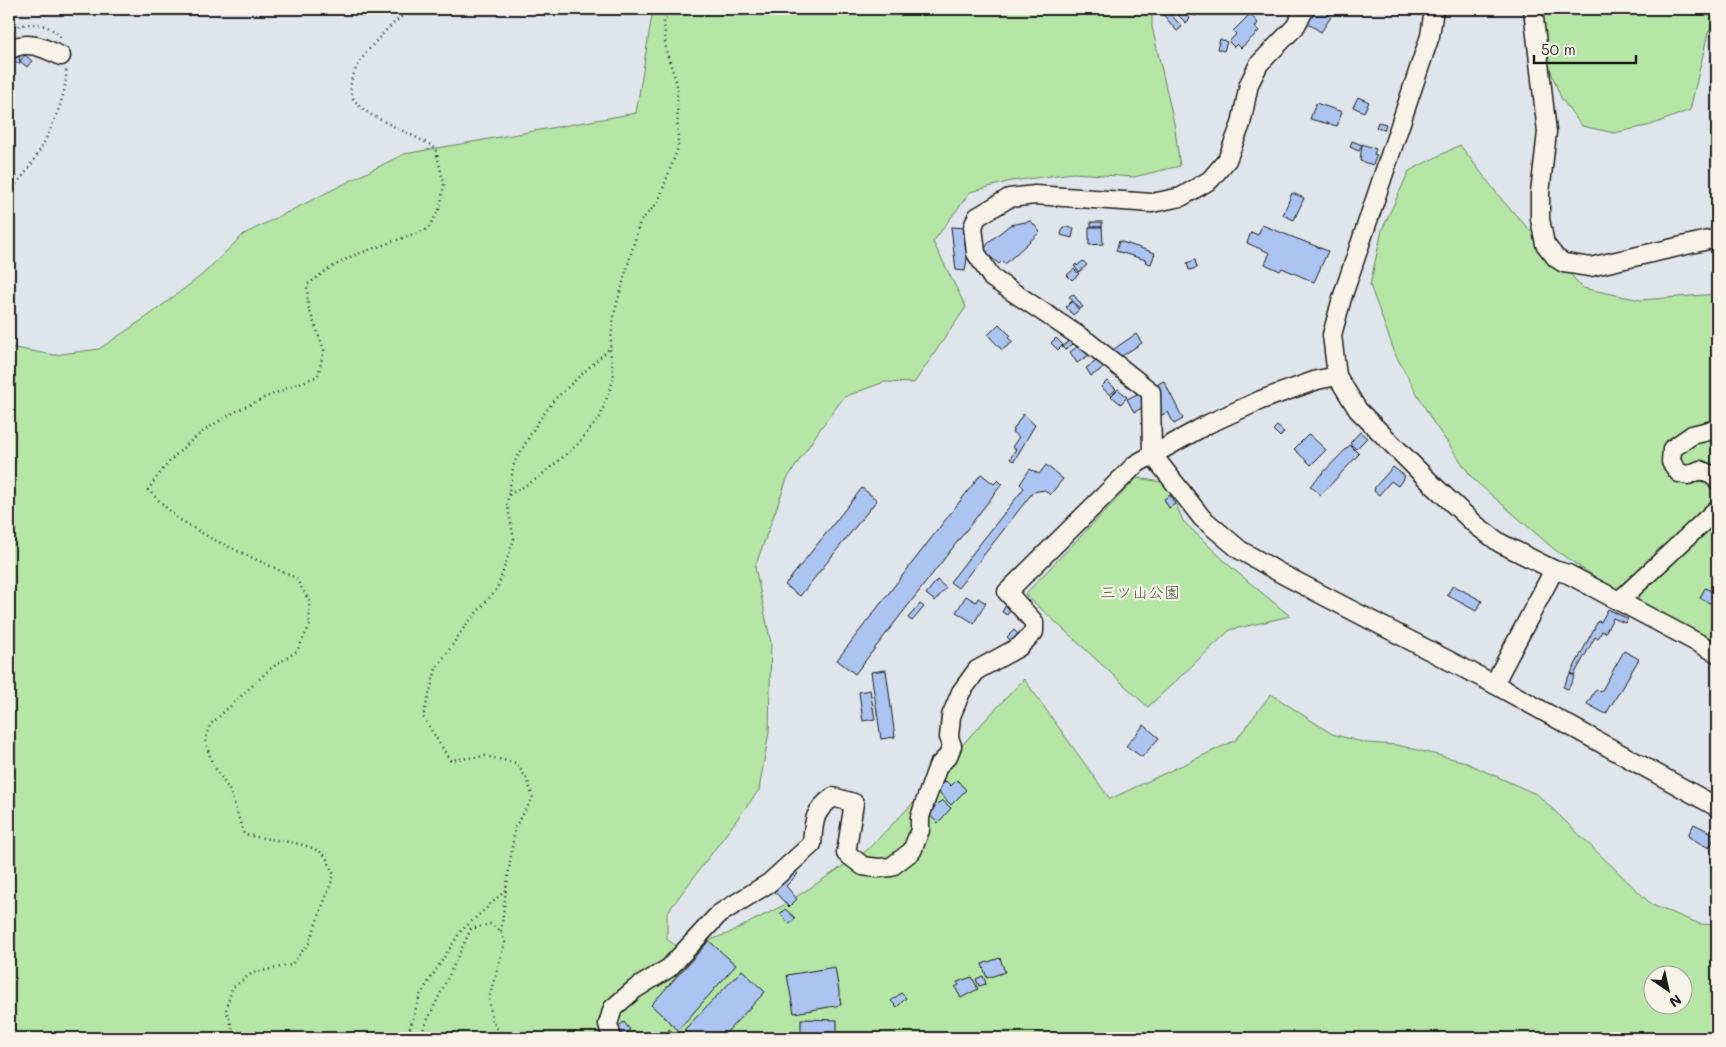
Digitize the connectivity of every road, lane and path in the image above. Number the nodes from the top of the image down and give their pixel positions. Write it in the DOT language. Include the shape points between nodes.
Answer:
graph roads {
  1 [pos="414,9"];
  2 [pos="670,9"];
  3 [pos="1305,9"];
  4 [pos="1434,9"];
  5 [pos="1533,9"];
  6 [pos="9,50"];
  7 [pos="61,56"];
  8 [pos="9,181"];
  9 [pos="13,188"];
  10 [pos="9,191"];
  11 [pos="1717,238"];
  12 [pos="610,348"];
  13 [pos="1337,376"];
  14 [pos="1717,429"];
  15 [pos="1152,454"];
  16 [pos="1717,480"];
  17 [pos="508,495"];
  18 [pos="1717,509"];
  19 [pos="1554,570"];
  20 [pos="1620,600"];
  21 [pos="1717,653"];
  22 [pos="1494,684"];
  23 [pos="1717,807"];
  24 [pos="506,890"];
  25 [pos="501,931"];
  26 [pos="236,1038"];
  27 [pos="407,1038"];
  28 [pos="419,1038"];
  29 [pos="505,1038"];
  30 [pos="612,1038"];
  1 -- 26 [label="path" via="378,37 353,71 350,90 354,102 365,113 436,147 444,184 440,208 428,229 352,256 307,285 308,306 324,350 318,376 210,425 180,451 148,490 177,518 212,539 296,578 309,601 310,626 297,651 270,669 210,725 205,740 212,763 230,791 244,834 264,840 302,843 324,855 334,875 309,943 291,965 252,973 232,988 226,1010"];
  2 -- 12 [label="path" via="664,21 666,51 677,84 678,148 658,202 640,222 614,314"];
  3 -- 15 [label="street" via="1295,27 1259,64 1227,160 1210,180 1181,197 1152,203 1035,194 1009,198 977,217 973,227 976,253 992,278 1088,342 1151,392"];
  4 -- 13 [label="street" via="1430,36 1332,335"];
  5 -- 11 [label="street" via="1547,132 1540,219 1545,244 1556,258 1564,263 1590,268"];
  6 -- 7 [label="street" via="22,45 40,46"];
  7 -- 9 [label="path" via="67,70 67,88 60,110"];
  8 -- 9 [label="path"];
  9 -- 10 [label="path"];
  12 -- 17 [label="path" via="554,400 536,425 514,463"];
  12 -- 17 [label="path" via="614,378 600,417 571,451 538,478"];
  13 -- 15 [label="street" via="1261,400"];
  13 -- 19 [label="street" via="1358,410 1477,526 1500,543"];
  14 -- 16 [label="street" via="1692,435 1672,449 1671,462 1679,473 1688,475 1700,470 1712,474"];
  15 -- 22 [label="street" via="1202,518 1240,550"];
  15 -- 30 [label="street" via="1124,475 1007,592 1034,622 1034,632 1019,647 977,670 961,692 951,716 949,737 952,746 938,766 912,851 892,866 863,866 846,853 854,803 833,797 819,807 812,844 769,883 719,914 669,968 635,989 613,1008 608,1024"];
  17 -- 24 [label="path" via="514,539 497,589 466,625 436,669 423,717 450,760 485,756 516,763 527,780 533,798 516,827"];
  18 -- 20 [label="street"];
  19 -- 20 [label="street"];
  19 -- 22 [label="street"];
  20 -- 21 [label="street"];
  22 -- 23 [label="street"];
  24 -- 25 [label="path"];
  24 -- 27 [label="path" via="462,931 420,995"];
  25 -- 28 [label="path" via="490,924 471,929"];
  25 -- 29 [label="path" via="505,942 489,998 492,1022"];
}
